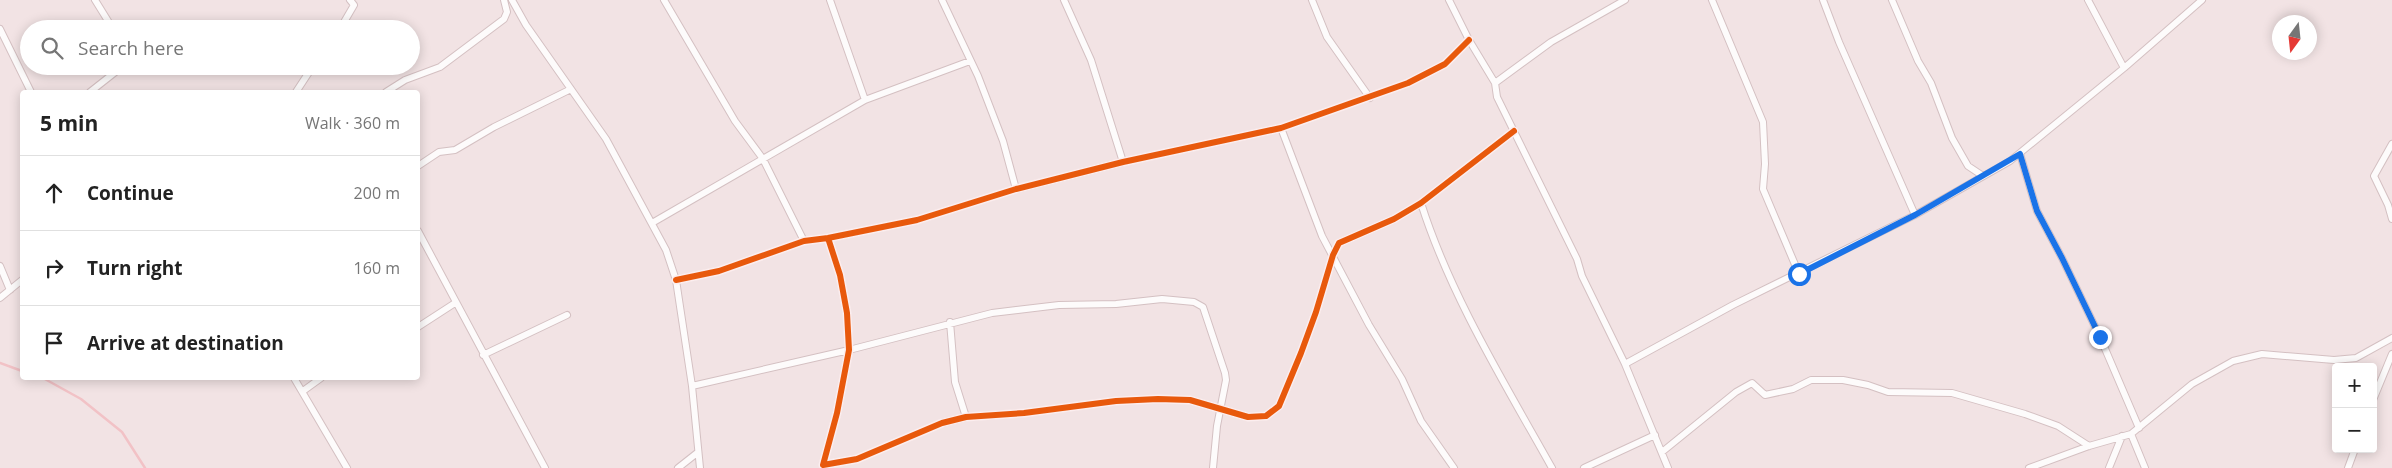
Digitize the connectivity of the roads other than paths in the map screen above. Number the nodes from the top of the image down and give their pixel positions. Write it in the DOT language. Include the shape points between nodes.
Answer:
graph roads {
  1 [pos="95,0"];
  2 [pos="350,0"];
  3 [pos="504,0"];
  4 [pos="512,0"];
  5 [pos="664,0"];
  6 [pos="830,0"];
  7 [pos="942,0"];
  8 [pos="1064,0"];
  9 [pos="1312,0"];
  10 [pos="1450,0"];
  11 [pos="1625,0"];
  12 [pos="1712,0"];
  13 [pos="1823,0"];
  14 [pos="1892,0"];
  15 [pos="2088,0"];
  16 [pos="2202,0"];
  17 [pos="107,20"];
  18 [pos="345,20"];
  19 [pos="0,29"];
  20 [pos="1469,40"];
  21 [pos="970,61"];
  22 [pos="2124,68"];
  23 [pos="20,70"];
  24 [pos="420,74"];
  25 [pos="23,75"];
  26 [pos="112,75"];
  27 [pos="307,75"];
  28 [pos="418,75"];
  29 [pos="1495,83"];
  30 [pos="571,89"];
  31 [pos="30,90"];
  32 [pos="93,90"];
  33 [pos="297,90"];
  34 [pos="389,90"];
  35 [pos="1370,98"];
  36 [pos="866,100"];
  37 [pos="1281,128"];
  38 [pos="1514,131"];
  39 [pos="2392,144"];
  40 [pos="2020,154"];
  41 [pos="763,159"];
  42 [pos="1123,162"];
  43 [pos="420,165"];
  44 [pos="1983,176"];
  45 [pos="1016,189"];
  46 [pos="1421,203"];
  47 [pos="1915,215"];
  48 [pos="2392,219"];
  49 [pos="652,223"];
  50 [pos="420,235"];
  51 [pos="828,238"];
  52 [pos="804,241"];
  53 [pos="1332,255"];
  54 [pos="0,266"];
  55 [pos="1799,274"];
  56 [pos="676,280"];
  57 [pos="20,282"];
  58 [pos="10,290"];
  59 [pos="0,298"];
  60 [pos="455,303"];
  61 [pos="567,315"];
  62 [pos="950,322"];
  63 [pos="420,326"];
  64 [pos="2392,338"];
  65 [pos="849,350"];
  66 [pos="2392,354"];
  67 [pos="483,355"];
  68 [pos="1625,364"];
  69 [pos="295,380"];
  70 [pos="318,380"];
  71 [pos="692,386"];
  72 [pos="2377,390"];
  73 [pos="302,391"];
  74 [pos="1220,409"];
  75 [pos="966,417"];
  76 [pos="2138,428"];
  77 [pos="1655,434"];
  78 [pos="2131,434"];
  79 [pos="2122,436"];
  80 [pos="2089,446"];
  81 [pos="1662,452"];
  82 [pos="697,453"];
  83 [pos="2354,453"];
  84 [pos="347,468"];
  85 [pos="544,468"];
  86 [pos="678,468"];
  87 [pos="700,468"];
  88 [pos="1214,468"];
  89 [pos="1454,468"];
  90 [pos="1552,468"];
  91 [pos="1584,468"];
  92 [pos="1668,468"];
  93 [pos="2029,468"];
  94 [pos="2108,468"];
  95 [pos="2145,468"];
  96 [pos="2348,468"];
  1 -- 17 [label="street"];
  2 -- 18 [label="street" via="354,5"];
  3 -- 24 [label="street" via="507,12 504,19 440,67"];
  4 -- 30 [label="street"];
  5 -- 41 [label="street" via="735,121"];
  6 -- 36 [label="street"];
  7 -- 21 [label="street"];
  8 -- 42 [label="street" via="1091,60"];
  9 -- 35 [label="street" via="1327,36"];
  10 -- 20 [label="street"];
  11 -- 29 [label="street" via="1550,42"];
  12 -- 55 [label="street" via="1763,122 1766,164 1763,188"];
  13 -- 47 [label="street"];
  14 -- 44 [label="street" via="1931,83 1952,138 1968,166"];
  15 -- 22 [label="street"];
  16 -- 22 [label="street"];
  19 -- 23 [label="street"];
  20 -- 29 [label="street"];
  20 -- 35 [label="street" via="1445,64"];
  21 -- 36 [label="street"];
  21 -- 45 [label="street" via="1002,142"];
  22 -- 40 [label="street"];
  25 -- 31 [label="street"];
  26 -- 32 [label="street"];
  27 -- 33 [label="street"];
  28 -- 34 [label="street"];
  29 -- 38 [label="street" via="1497,97"];
  30 -- 43 [label="street" via="455,150 439,152"];
  30 -- 49 [label="street" via="606,139"];
  35 -- 37 [label="street"];
  36 -- 41 [label="street"];
  37 -- 42 [label="street"];
  37 -- 53 [label="street"];
  38 -- 46 [label="street"];
  38 -- 68 [label="street"];
  39 -- 48 [label="street" via="2374,176"];
  40 -- 44 [label="street"];
  40 -- 76 [label="street" via="2037,211 2100,337"];
  41 -- 49 [label="street"];
  41 -- 52 [label="street"];
  42 -- 45 [label="street"];
  44 -- 47 [label="street"];
  45 -- 51 [label="street" via="917,220"];
  46 -- 53 [label="street" via="1339,243"];
  46 -- 90 [label="street" via="1429,230 1478,336"];
  47 -- 55 [label="street"];
  49 -- 56 [label="street"];
  50 -- 60 [label="street"];
  51 -- 52 [label="street"];
  51 -- 65 [label="street" via="840,275"];
  52 -- 56 [label="street" via="719,271"];
  53 -- 74 [label="street" via="1316,312 1279,406 1266,416 1248,417"];
  53 -- 89 [label="street" via="1402,379 1420,421"];
  54 -- 58 [label="street"];
  55 -- 68 [label="street" via="1733,305"];
  56 -- 71 [label="street"];
  57 -- 58 [label="street"];
  58 -- 59 [label="street"];
  60 -- 63 [label="street"];
  60 -- 67 [label="street"];
  61 -- 67 [label="street"];
  62 -- 65 [label="street"];
  62 -- 74 [label="street" via="1059,305 1162,299 1194,302 1203,307 1207,316 1226,380"];
  62 -- 75 [label="street" via="955,382"];
  64 -- 76 [label="street" via="2356,358 2334,360 2262,354 2233,361 2192,384"];
  65 -- 71 [label="street"];
  65 -- 75 [label="street" via="823,465 857,459 942,423"];
  66 -- 72 [label="street"];
  67 -- 85 [label="street"];
  68 -- 77 [label="street"];
  69 -- 73 [label="street"];
  70 -- 73 [label="street"];
  71 -- 82 [label="street"];
  73 -- 84 [label="street"];
  74 -- 75 [label="street" via="1190,400 1142,400"];
  74 -- 88 [label="street"];
  76 -- 78 [label="street"];
  77 -- 81 [label="street"];
  77 -- 91 [label="street"];
  78 -- 79 [label="street"];
  78 -- 95 [label="street"];
  79 -- 80 [label="street"];
  79 -- 94 [label="street"];
  80 -- 81 [label="street" via="2058,426 1952,393 1888,392 1842,380 1811,380 1793,389 1765,395 1752,383 1736,392"];
  80 -- 93 [label="street"];
  81 -- 92 [label="street"];
  82 -- 86 [label="street"];
  82 -- 87 [label="street"];
  83 -- 96 [label="street"];
}
